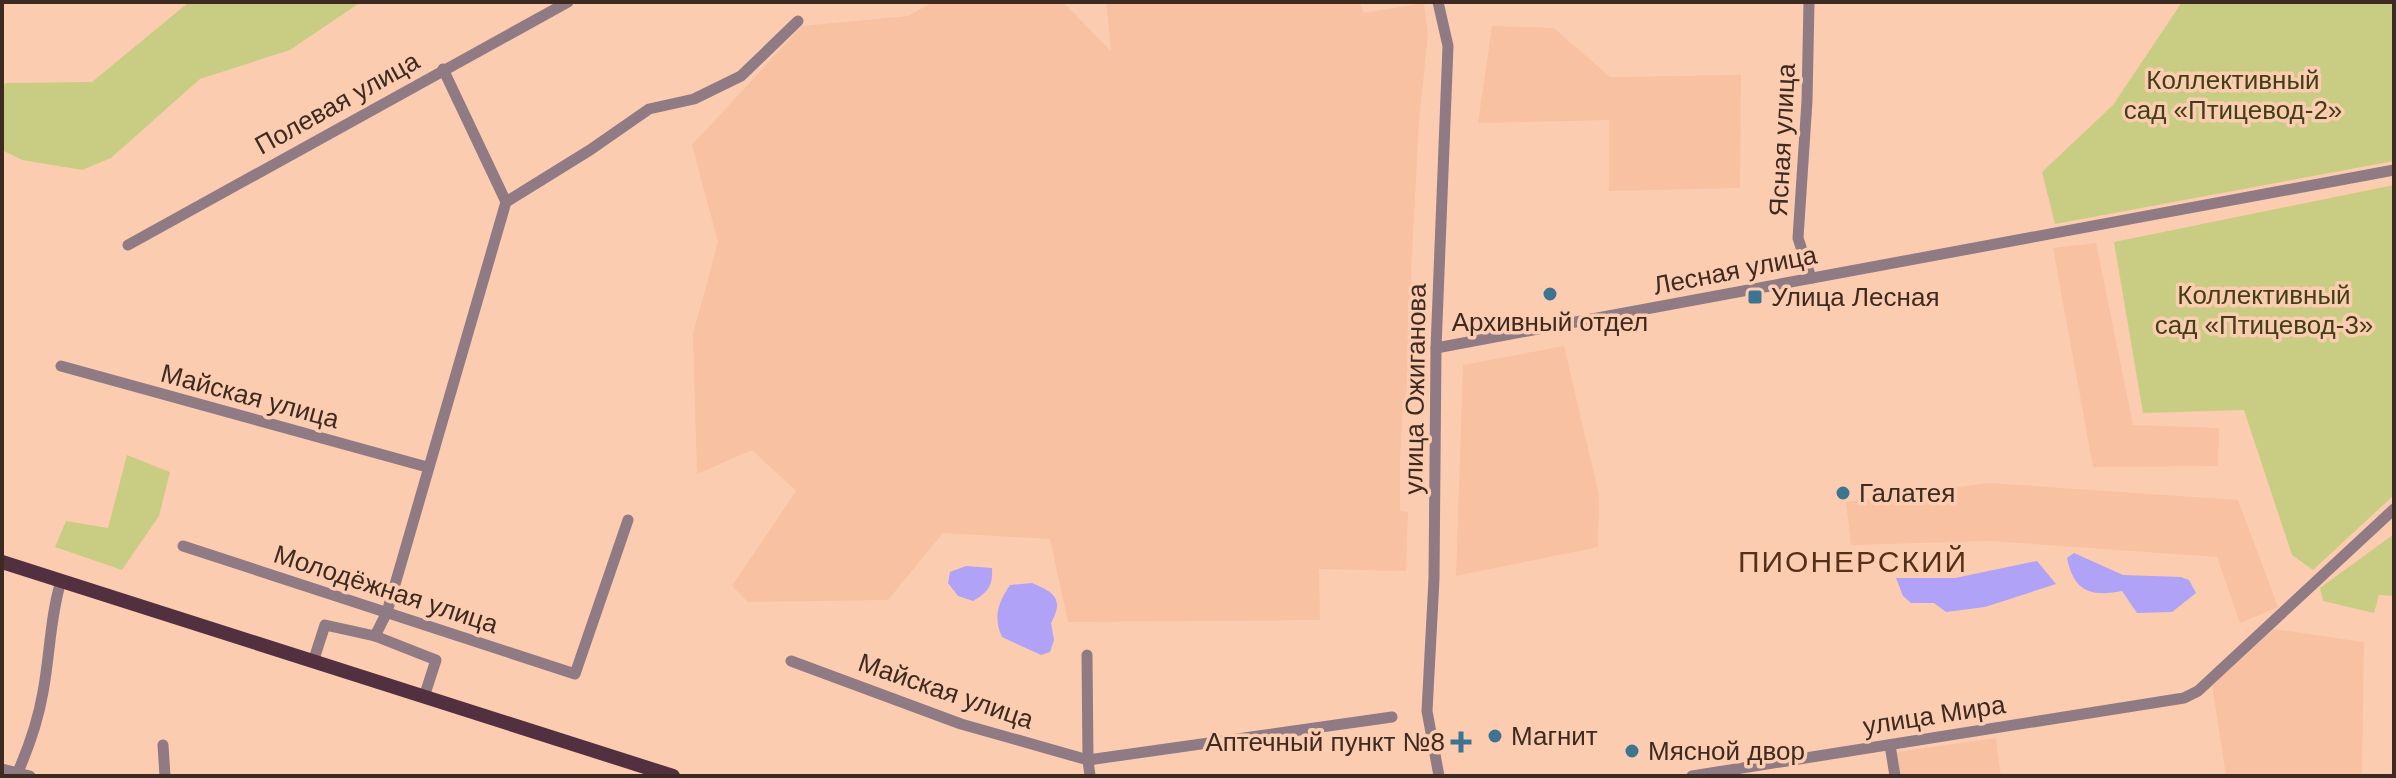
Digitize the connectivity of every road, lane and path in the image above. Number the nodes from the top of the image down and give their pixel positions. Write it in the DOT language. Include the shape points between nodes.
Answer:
graph roads {
  1 [pos="568,2"];
  2 [pos="1438,2"];
  3 [pos="1809,2"];
  4 [pos="798,21"];
  5 [pos="443,69"];
  6 [pos="2394,170"];
  7 [pos="506,202"];
  8 [pos="128,245"];
  9 [pos="1811,278"];
  10 [pos="1436,348"];
  11 [pos="61,366"];
  12 [pos="427,467"];
  13 [pos="2394,509"];
  14 [pos="628,520"];
  15 [pos="183,546"];
  16 [pos="2,562"];
  17 [pos="61,581"];
  18 [pos="387,612"];
  19 [pos="375,636"];
  20 [pos="1087,655"];
  21 [pos="791,661"];
  22 [pos="313,662"];
  23 [pos="424,697"];
  24 [pos="1392,717"];
  25 [pos="163,745"];
  26 [pos="1890,745"];
  27 [pos="1088,760"];
  28 [pos="2,769"];
  29 [pos="17,774"];
  30 [pos="30,776"];
  31 [pos="165,776"];
  32 [pos="673,776"];
  33 [pos="1090,776"];
  34 [pos="1439,776"];
  35 [pos="1692,776"];
  36 [pos="1895,776"];
  1 -- 5 [label="street, Полевая улица"];
  2 -- 10 [label="street, улица Ожиганова" via="1448,46"];
  3 -- 9 [label="street, Ясная улица" via="1798,238"];
  4 -- 7 [label="street" via="741,76 694,99 649,109"];
  5 -- 7 [label="street"];
  5 -- 8 [label="street, Полевая улица"];
  6 -- 9 [label="street, Лесная улица"];
  7 -- 12 [label="street"];
  9 -- 10 [label="street, Лесная улица"];
  10 -- 34 [label="street, улица Ожиганова" via="1427,711"];
  11 -- 12 [label="street, Майская улица"];
  12 -- 18 [label="street"];
  13 -- 26 [label="street, улица Мира" via="2198,691 2184,698"];
  14 -- 18 [label="street, Молодёжная улица" via="575,674"];
  15 -- 18 [label="street, Молодёжная улица"];
  16 -- 17 [label="main road"];
  17 -- 22 [label="main road"];
  17 -- 29 [label="street" via="44,691"];
  18 -- 19 [label="street"];
  19 -- 22 [label="street" via="325,625"];
  19 -- 23 [label="street" via="436,660"];
  20 -- 27 [label="street"];
  21 -- 27 [label="street, Майская улица" via="961,724"];
  22 -- 23 [label="main road"];
  23 -- 32 [label="main road"];
  24 -- 27 [label="street"];
  25 -- 31 [label="street"];
  26 -- 35 [label="street, улица Мира"];
  26 -- 36 [label="street"];
  27 -- 33 [label="street"];
  28 -- 29 [label="street"];
  29 -- 30 [label="street"];
}
